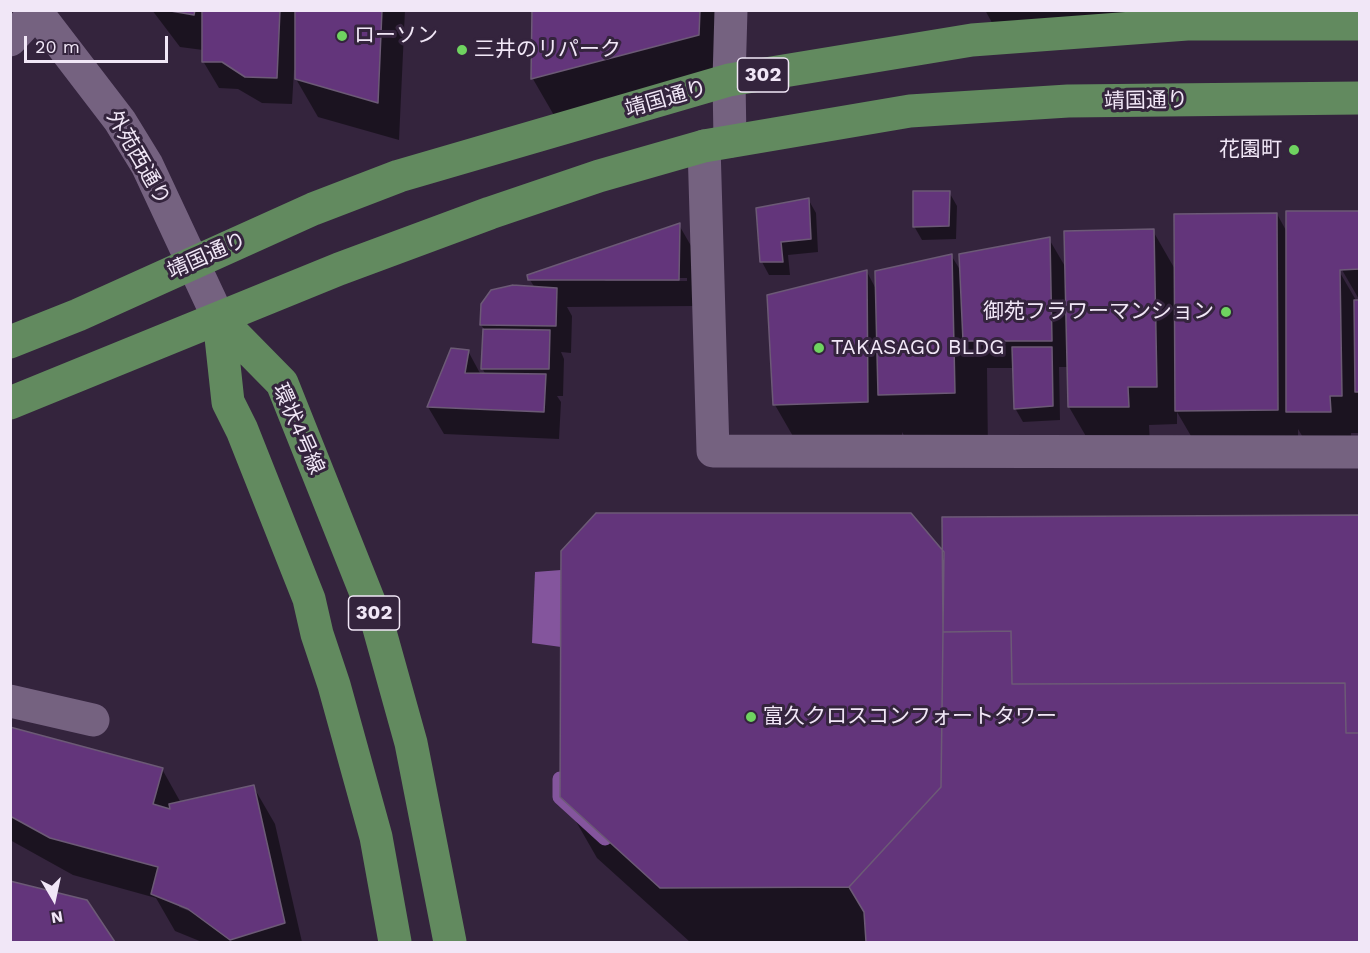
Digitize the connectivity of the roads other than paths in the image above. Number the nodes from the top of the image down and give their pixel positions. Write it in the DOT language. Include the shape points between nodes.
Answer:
graph roads {
  1 [pos="731,10"];
  2 [pos="36,11"];
  3 [pos="1359,24"];
  4 [pos="10,40"];
  5 [pos="729,80"];
  6 [pos="1359,98"];
  7 [pos="717,143"];
  8 [pos="194,262"];
  9 [pos="219,319"];
  10 [pos="10,342"];
  11 [pos="10,403"];
  12 [pos="1359,452"];
  13 [pos="10,701"];
  14 [pos="93,720"];
  15 [pos="394,942"];
  16 [pos="450,942"];
  1 -- 5 [label="street"];
  2 -- 4 [label="street"];
  2 -- 8 [label="street, 外苑西通り" via="120,121 147,165"];
  3 -- 5 [label="main road, 靖国通り / 302" via="1187,24 972,40"];
  5 -- 7 [label="street"];
  5 -- 8 [label="main road, 靖国通り / 302" via="399,176"];
  6 -- 7 [label="main road, 靖国通り" via="1068,101 910,111"];
  7 -- 9 [label="main road, 靖国通り" via="599,176 490,213"];
  7 -- 12 [label="street" via="713,451"];
  8 -- 9 [label="street, 外苑西通り"];
  8 -- 10 [label="main road, 靖国通り / 302"];
  9 -- 11 [label="main road, 靖国通り"];
  9 -- 15 [label="main road, 302" via="228,402 309,599 376,837"];
  9 -- 16 [label="main road, 環状4号線 / 302" via="282,383 377,621 411,743"];
  13 -- 14 [label="street"];
}
